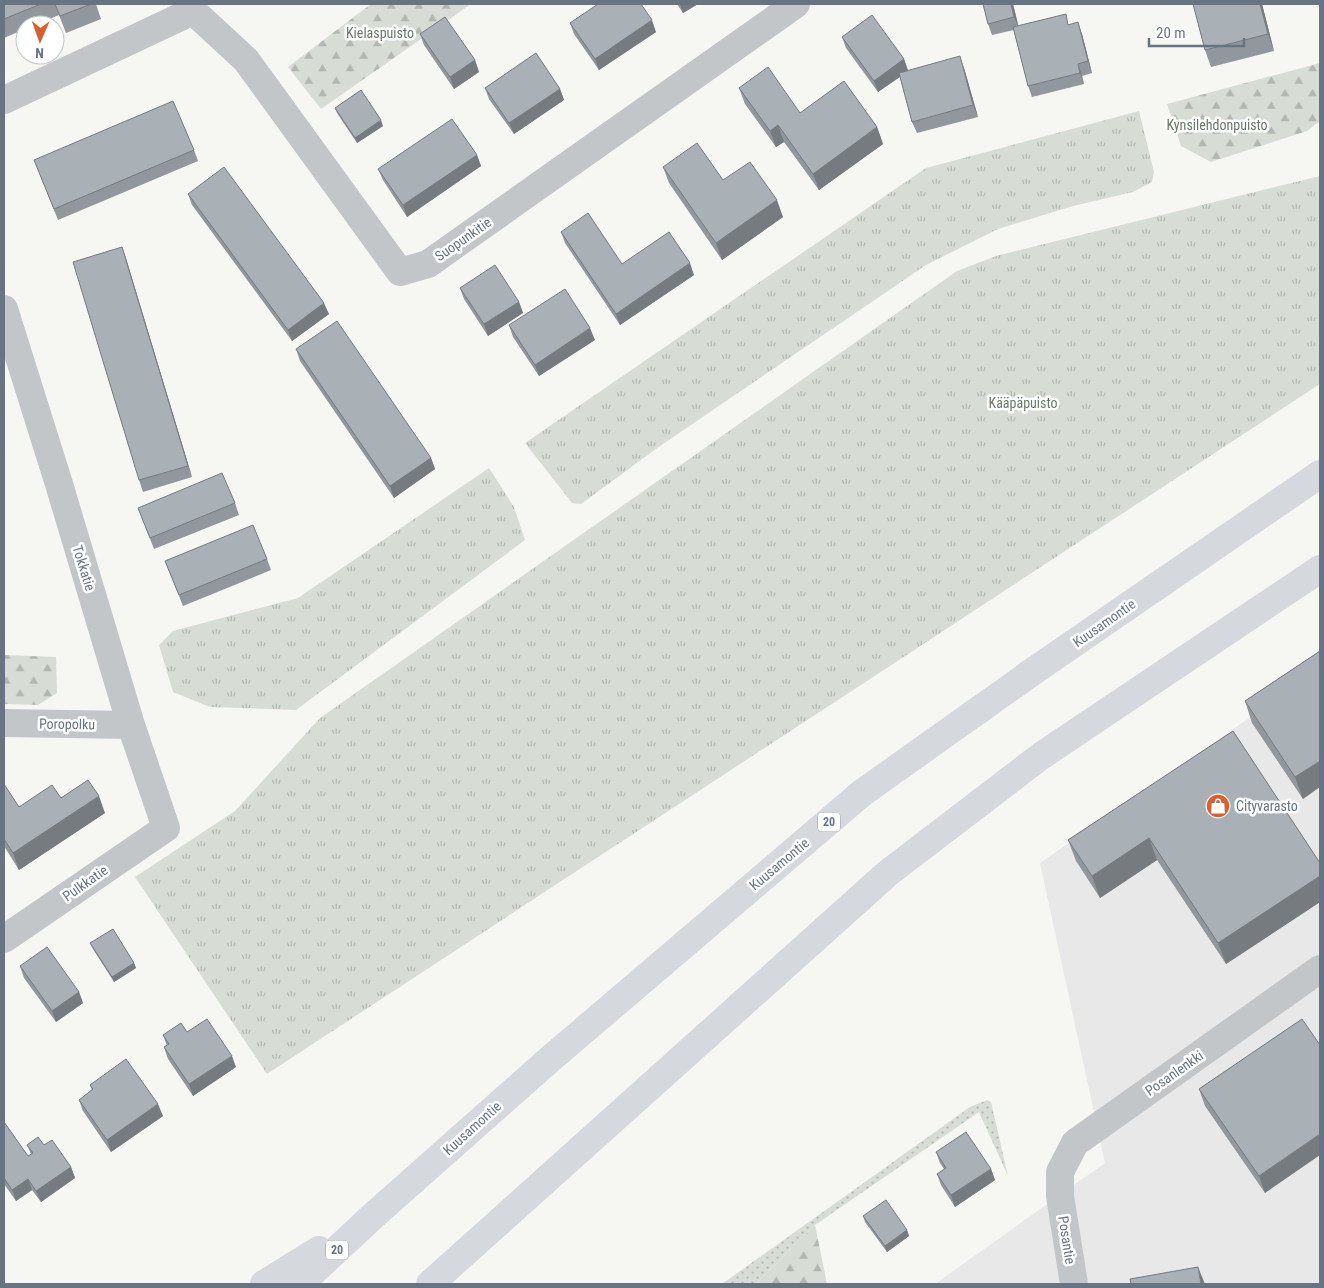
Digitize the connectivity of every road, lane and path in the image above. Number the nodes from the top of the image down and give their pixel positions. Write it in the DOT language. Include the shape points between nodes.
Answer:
graph roads {
  1 [pos="796,4"];
  2 [pos="192,7"];
  3 [pos="4,100"];
  4 [pos="4,309"];
  5 [pos="1320,474"];
  6 [pos="1320,569"];
  7 [pos="4,722"];
  8 [pos="131,725"];
  9 [pos="166,828"];
  10 [pos="4,939"];
  11 [pos="1320,969"];
  12 [pos="1060,1196"];
  13 [pos="373,1216"];
  14 [pos="264,1284"];
  15 [pos="300,1284"];
  16 [pos="430,1284"];
  17 [pos="1074,1284"];
  1 -- 2 [label="street, Suopunkitie" via="428,264 400,272 246,60"];
  2 -- 3 [label="street, Suopunkitie"];
  4 -- 8 [label="street, Tokkatie"];
  5 -- 13 [label="highway, Kuusamontie / 20" via="862,793 548,1060"];
  6 -- 16 [label="highway" via="1041,756 888,874"];
  7 -- 8 [label="street, Poropolku"];
  8 -- 9 [label="street, Tokkatie"];
  9 -- 10 [label="street, Pulkkatie"];
  11 -- 12 [label="street, Posanlenkki" via="1075,1143 1060,1172"];
  12 -- 17 [label="street, Posantie"];
  13 -- 14 [label="highway"];
  13 -- 15 [label="highway, Kuusamontie / 20"];
}
